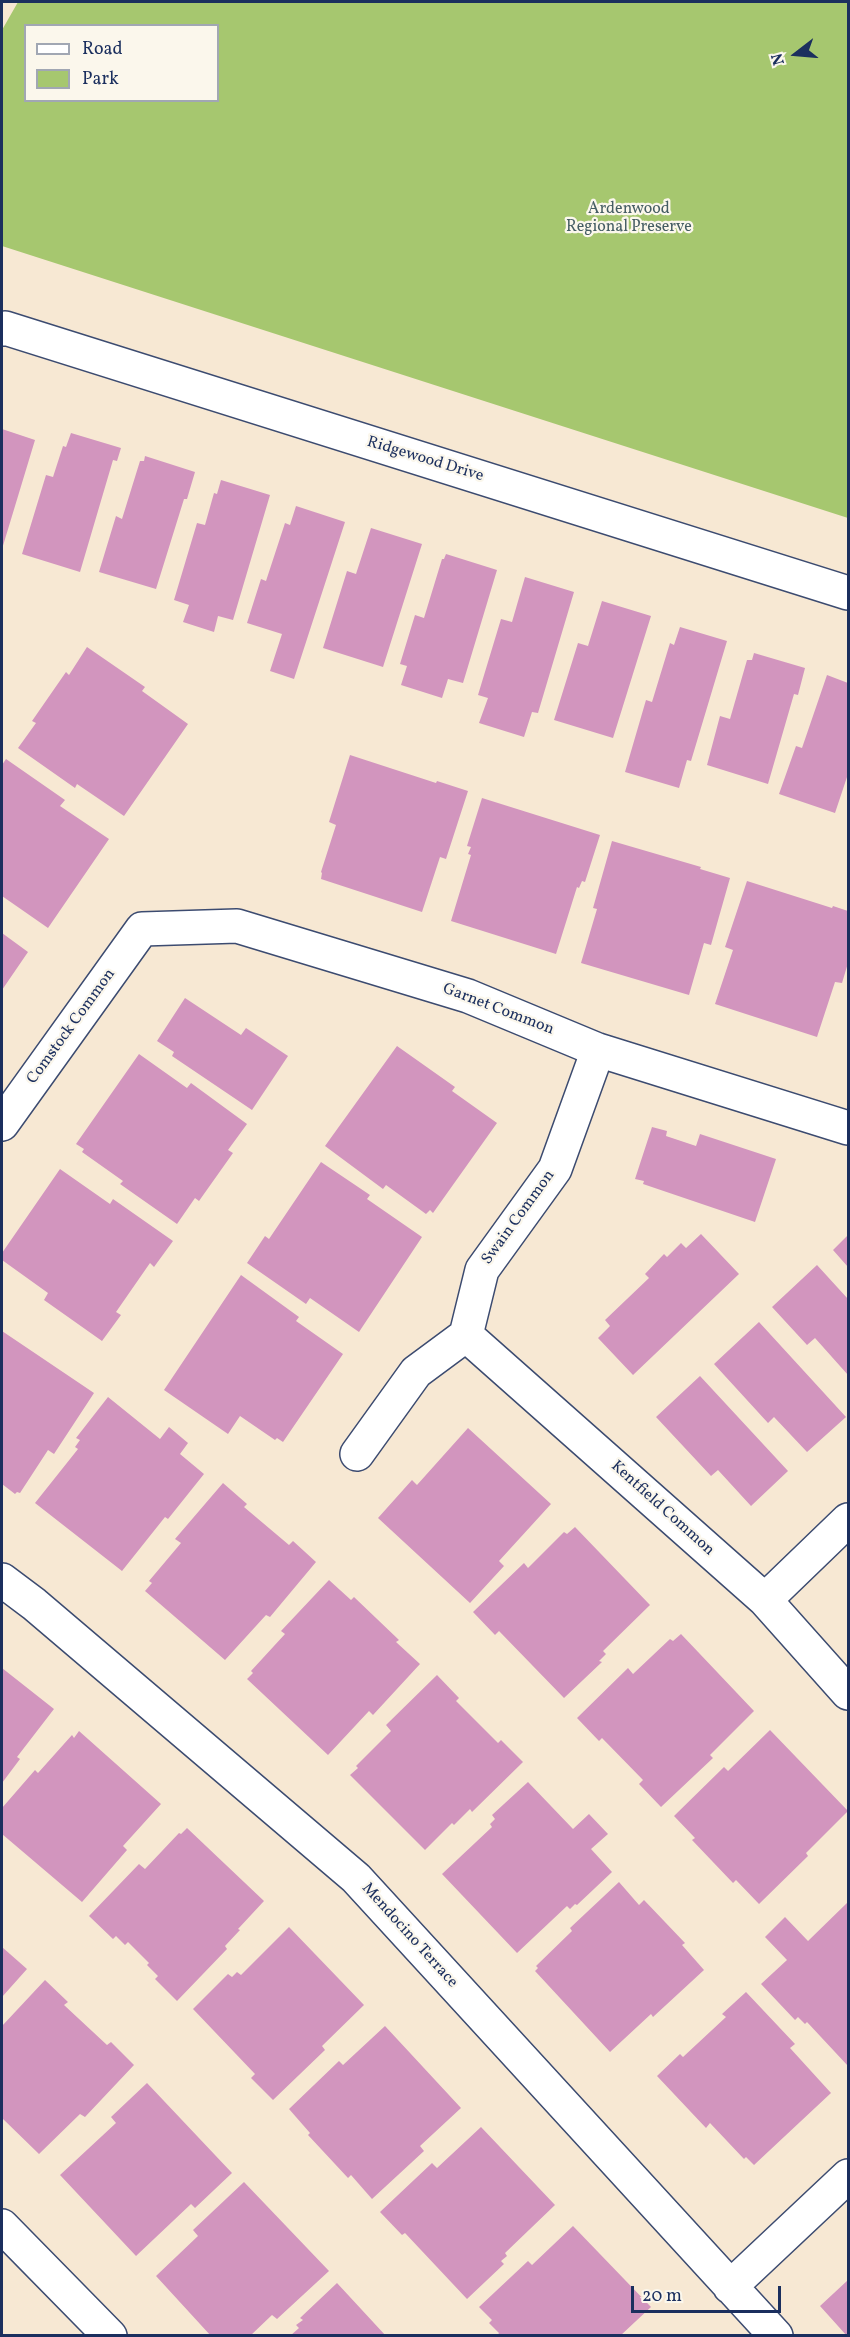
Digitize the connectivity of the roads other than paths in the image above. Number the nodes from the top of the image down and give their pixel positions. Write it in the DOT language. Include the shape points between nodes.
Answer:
graph roads {
  1 [pos="2,329"];
  2 [pos="849,593"];
  3 [pos="142,929"];
  4 [pos="598,1050"];
  5 [pos="2,1124"];
  6 [pos="849,1128"];
  7 [pos="466,1335"];
  8 [pos="357,1454"];
  9 [pos="849,1520"];
  10 [pos="2,1580"];
  11 [pos="765,1600"];
  12 [pos="849,1693"];
  13 [pos="849,2176"];
  14 [pos="2,2226"];
  15 [pos="730,2287"];
  16 [pos="110,2336"];
  17 [pos="776,2336"];
  1 -- 2 [label="street, Ridgewood Drive"];
  3 -- 4 [label="street, Garnet Common" via="237,926 468,996"];
  3 -- 5 [label="street, Comstock Common"];
  4 -- 6 [label="street, Garnet Common"];
  4 -- 7 [label="street, Swain Common" via="555,1169 482,1270"];
  7 -- 8 [label="street" via="416,1372"];
  7 -- 11 [label="street, Kentfield Common"];
  9 -- 11 [label="street"];
  10 -- 15 [label="street, Mendocino Terrace" via="356,1878"];
  11 -- 12 [label="street, Kentfield Common"];
  13 -- 15 [label="street"];
  14 -- 16 [label="street"];
  15 -- 17 [label="street, Mendocino Terrace"];
}
